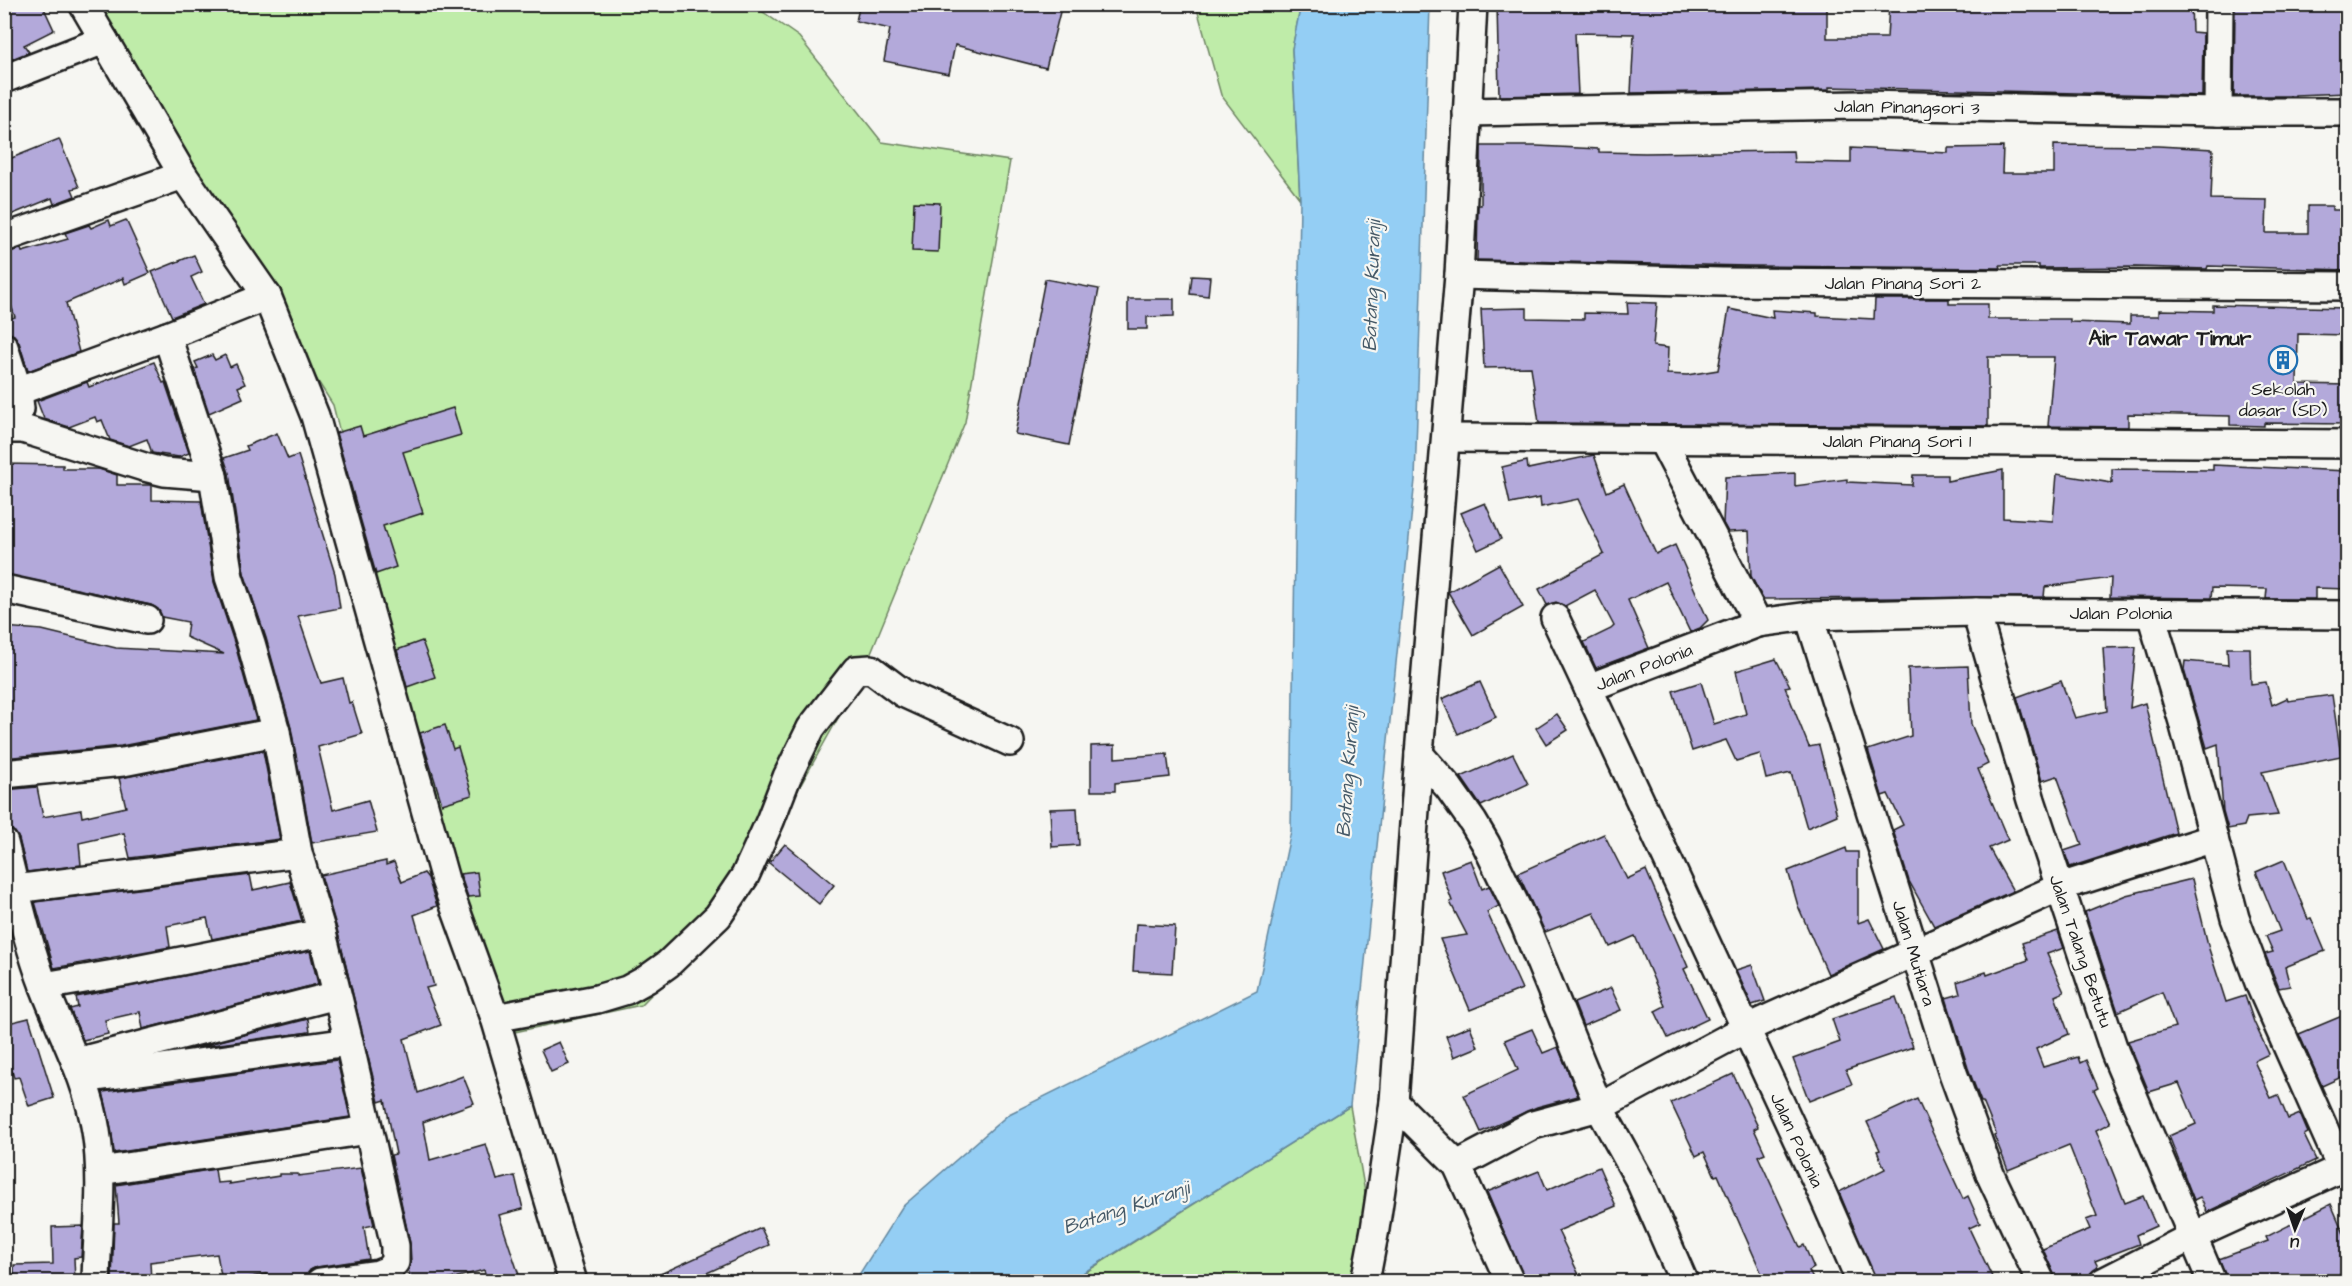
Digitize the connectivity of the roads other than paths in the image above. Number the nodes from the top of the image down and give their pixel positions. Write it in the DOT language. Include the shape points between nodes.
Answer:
graph roads {
  1 [pos="83,4"];
  2 [pos="1473,4"];
  3 [pos="2219,4"];
  4 [pos="104,40"];
  5 [pos="4,79"];
  6 [pos="1467,112"];
  7 [pos="2218,112"];
  8 [pos="2348,112"];
  9 [pos="183,175"];
  10 [pos="4,238"];
  11 [pos="1460,275"];
  12 [pos="2348,286"];
  13 [pos="267,296"];
  14 [pos="167,336"];
  15 [pos="4,346"];
  16 [pos="18,391"];
  17 [pos="14,429"];
  18 [pos="1446,438"];
  19 [pos="1662,441"];
  20 [pos="2348,444"];
  21 [pos="213,476"];
  22 [pos="4,589"];
  23 [pos="1976,612"];
  24 [pos="2151,614"];
  25 [pos="2348,615"];
  26 [pos="1809,616"];
  27 [pos="1555,618"];
  28 [pos="147,620"];
  29 [pos="1758,623"];
  30 [pos="1587,688"];
  31 [pos="276,732"];
  32 [pos="1010,742"];
  33 [pos="1419,754"];
  34 [pos="4,774"];
  35 [pos="2214,838"];
  36 [pos="4,843"];
  37 [pos="298,853"];
  38 [pos="2060,887"];
  39 [pos="15,889"];
  40 [pos="322,933"];
  41 [pos="1915,954"];
  42 [pos="44,986"];
  43 [pos="337,995"];
  44 [pos="495,1018"];
  45 [pos="1745,1029"];
  46 [pos="349,1042"];
  47 [pos="80,1071"];
  48 [pos="1394,1102"];
  49 [pos="1599,1107"];
  50 [pos="368,1130"];
  51 [pos="1457,1165"];
  52 [pos="2344,1166"];
  53 [pos="100,1171"];
  54 [pos="2191,1237"];
  55 [pos="96,1281"];
  56 [pos="320,1281"];
  57 [pos="573,1281"];
  58 [pos="1365,1281"];
  59 [pos="1510,1281"];
  60 [pos="1684,1281"];
  61 [pos="1861,1281"];
  62 [pos="2041,1281"];
  63 [pos="2103,1281"];
  64 [pos="2212,1281"];
  1 -- 4 [label="street"];
  2 -- 6 [label="street"];
  3 -- 7 [label="street"];
  4 -- 5 [label="street"];
  4 -- 9 [label="street"];
  6 -- 7 [label="street, Jalan Pinangsori 3" via="1860,105"];
  6 -- 11 [label="street"];
  7 -- 8 [label="street, Jalan Pinangsori 3"];
  9 -- 10 [label="street"];
  9 -- 13 [label="street"];
  11 -- 12 [label="street, Jalan Pinang Sori 2" via="1722,282"];
  11 -- 18 [label="street"];
  13 -- 14 [label="street"];
  13 -- 44 [label="street" via="315,416 445,880"];
  14 -- 16 [label="street"];
  14 -- 21 [label="street"];
  15 -- 16 [label="street"];
  16 -- 17 [label="street"];
  17 -- 21 [label="street" via="164,472"];
  18 -- 19 [label="street, Jalan Pinang Sori 1"];
  18 -- 33 [label="street"];
  19 -- 20 [label="street, Jalan Pinang Sori 1"];
  19 -- 29 [label="street"];
  21 -- 31 [label="street" via="229,577"];
  22 -- 28 [label="street"];
  23 -- 24 [label="street, Jalan Polonia"];
  23 -- 26 [label="street, Jalan Polonia"];
  23 -- 38 [label="street, Jalan Talang Betutu"];
  24 -- 25 [label="street, Jalan Polonia"];
  24 -- 35 [label="street"];
  26 -- 29 [label="street, Jalan Polonia"];
  26 -- 41 [label="street, Jalan Mutiara"];
  27 -- 30 [label="street"];
  29 -- 30 [label="street, Jalan Polonia"];
  30 -- 45 [label="street, Jalan Polonia"];
  31 -- 34 [label="street" via="123,762"];
  31 -- 37 [label="street"];
  32 -- 44 [label="street" via="903,693 871,669 856,670 811,728 745,876 718,916 668,964 627,990"];
  33 -- 48 [label="street"];
  33 -- 49 [label="street" via="1449,788 1486,844 1525,925"];
  35 -- 38 [label="street"];
  35 -- 52 [label="street" via="2235,918 2260,985"];
  36 -- 39 [label="street"];
  37 -- 39 [label="street"];
  37 -- 40 [label="street"];
  38 -- 41 [label="street"];
  38 -- 54 [label="street, Jalan Talang Betutu" via="2115,1053"];
  39 -- 42 [label="street"];
  40 -- 42 [label="street"];
  40 -- 43 [label="street"];
  41 -- 45 [label="street"];
  41 -- 62 [label="street, Jalan Mutiara" via="1990,1174"];
  42 -- 47 [label="street"];
  43 -- 46 [label="street"];
  43 -- 47 [label="street"];
  44 -- 57 [label="street"];
  45 -- 49 [label="street"];
  45 -- 61 [label="street, Jalan Polonia"];
  46 -- 47 [label="street"];
  46 -- 50 [label="street"];
  47 -- 53 [label="street" via="96,1130"];
  48 -- 51 [label="street"];
  48 -- 58 [label="street"];
  49 -- 51 [label="street" via="1533,1125"];
  49 -- 60 [label="street" via="1640,1181"];
  50 -- 53 [label="street"];
  50 -- 56 [label="street" via="395,1246 394,1262 378,1274"];
  51 -- 59 [label="street"];
  52 -- 54 [label="street"];
  53 -- 55 [label="street"];
  54 -- 63 [label="street"];
  54 -- 64 [label="street, Jalan Talang Betutu"];
}
